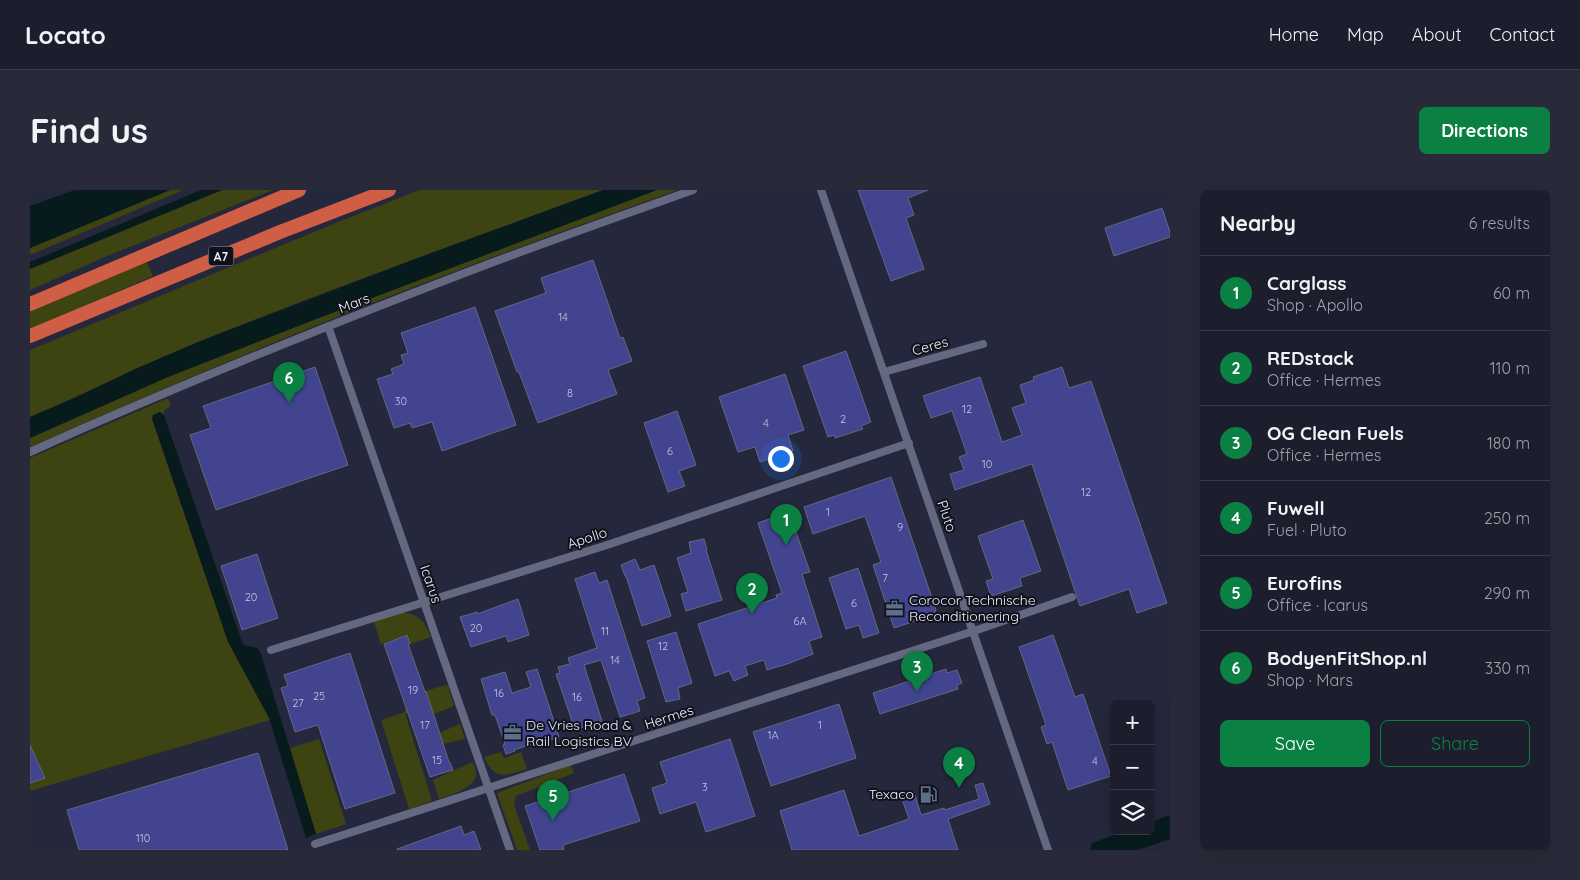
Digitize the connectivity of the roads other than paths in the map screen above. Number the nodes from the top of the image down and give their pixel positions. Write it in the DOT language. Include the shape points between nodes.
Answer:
graph roads {
  1 [pos="299,190"];
  2 [pos="388,190"];
  3 [pos="693,190"];
  4 [pos="821,190"];
  5 [pos="30,304"];
  6 [pos="328,326"];
  7 [pos="30,336"];
  8 [pos="982,344"];
  9 [pos="884,372"];
  10 [pos="909,443"];
  11 [pos="30,452"];
  12 [pos="1072,597"];
  13 [pos="424,602"];
  14 [pos="974,631"];
  15 [pos="271,650"];
  16 [pos="489,788"];
  17 [pos="315,844"];
  18 [pos="510,850"];
  19 [pos="1048,850"];
  1 -- 5 [label="highway, A7"];
  2 -- 7 [label="highway, A7"];
  3 -- 6 [label="street, Mars"];
  4 -- 9 [label="street, Pluto"];
  6 -- 11 [label="street, Mars"];
  6 -- 13 [label="street, Icarus"];
  8 -- 9 [label="street, Ceres"];
  9 -- 10 [label="street, Pluto"];
  10 -- 13 [label="street, Apollo" via="604,546"];
  10 -- 14 [label="street, Pluto"];
  12 -- 14 [label="street, Hermes"];
  13 -- 15 [label="street, Apollo"];
  13 -- 16 [label="street, Icarus"];
  14 -- 16 [label="street, Hermes"];
  14 -- 19 [label="street, Pluto"];
  16 -- 17 [label="street, Hermes"];
  16 -- 18 [label="street, Icarus"];
}
